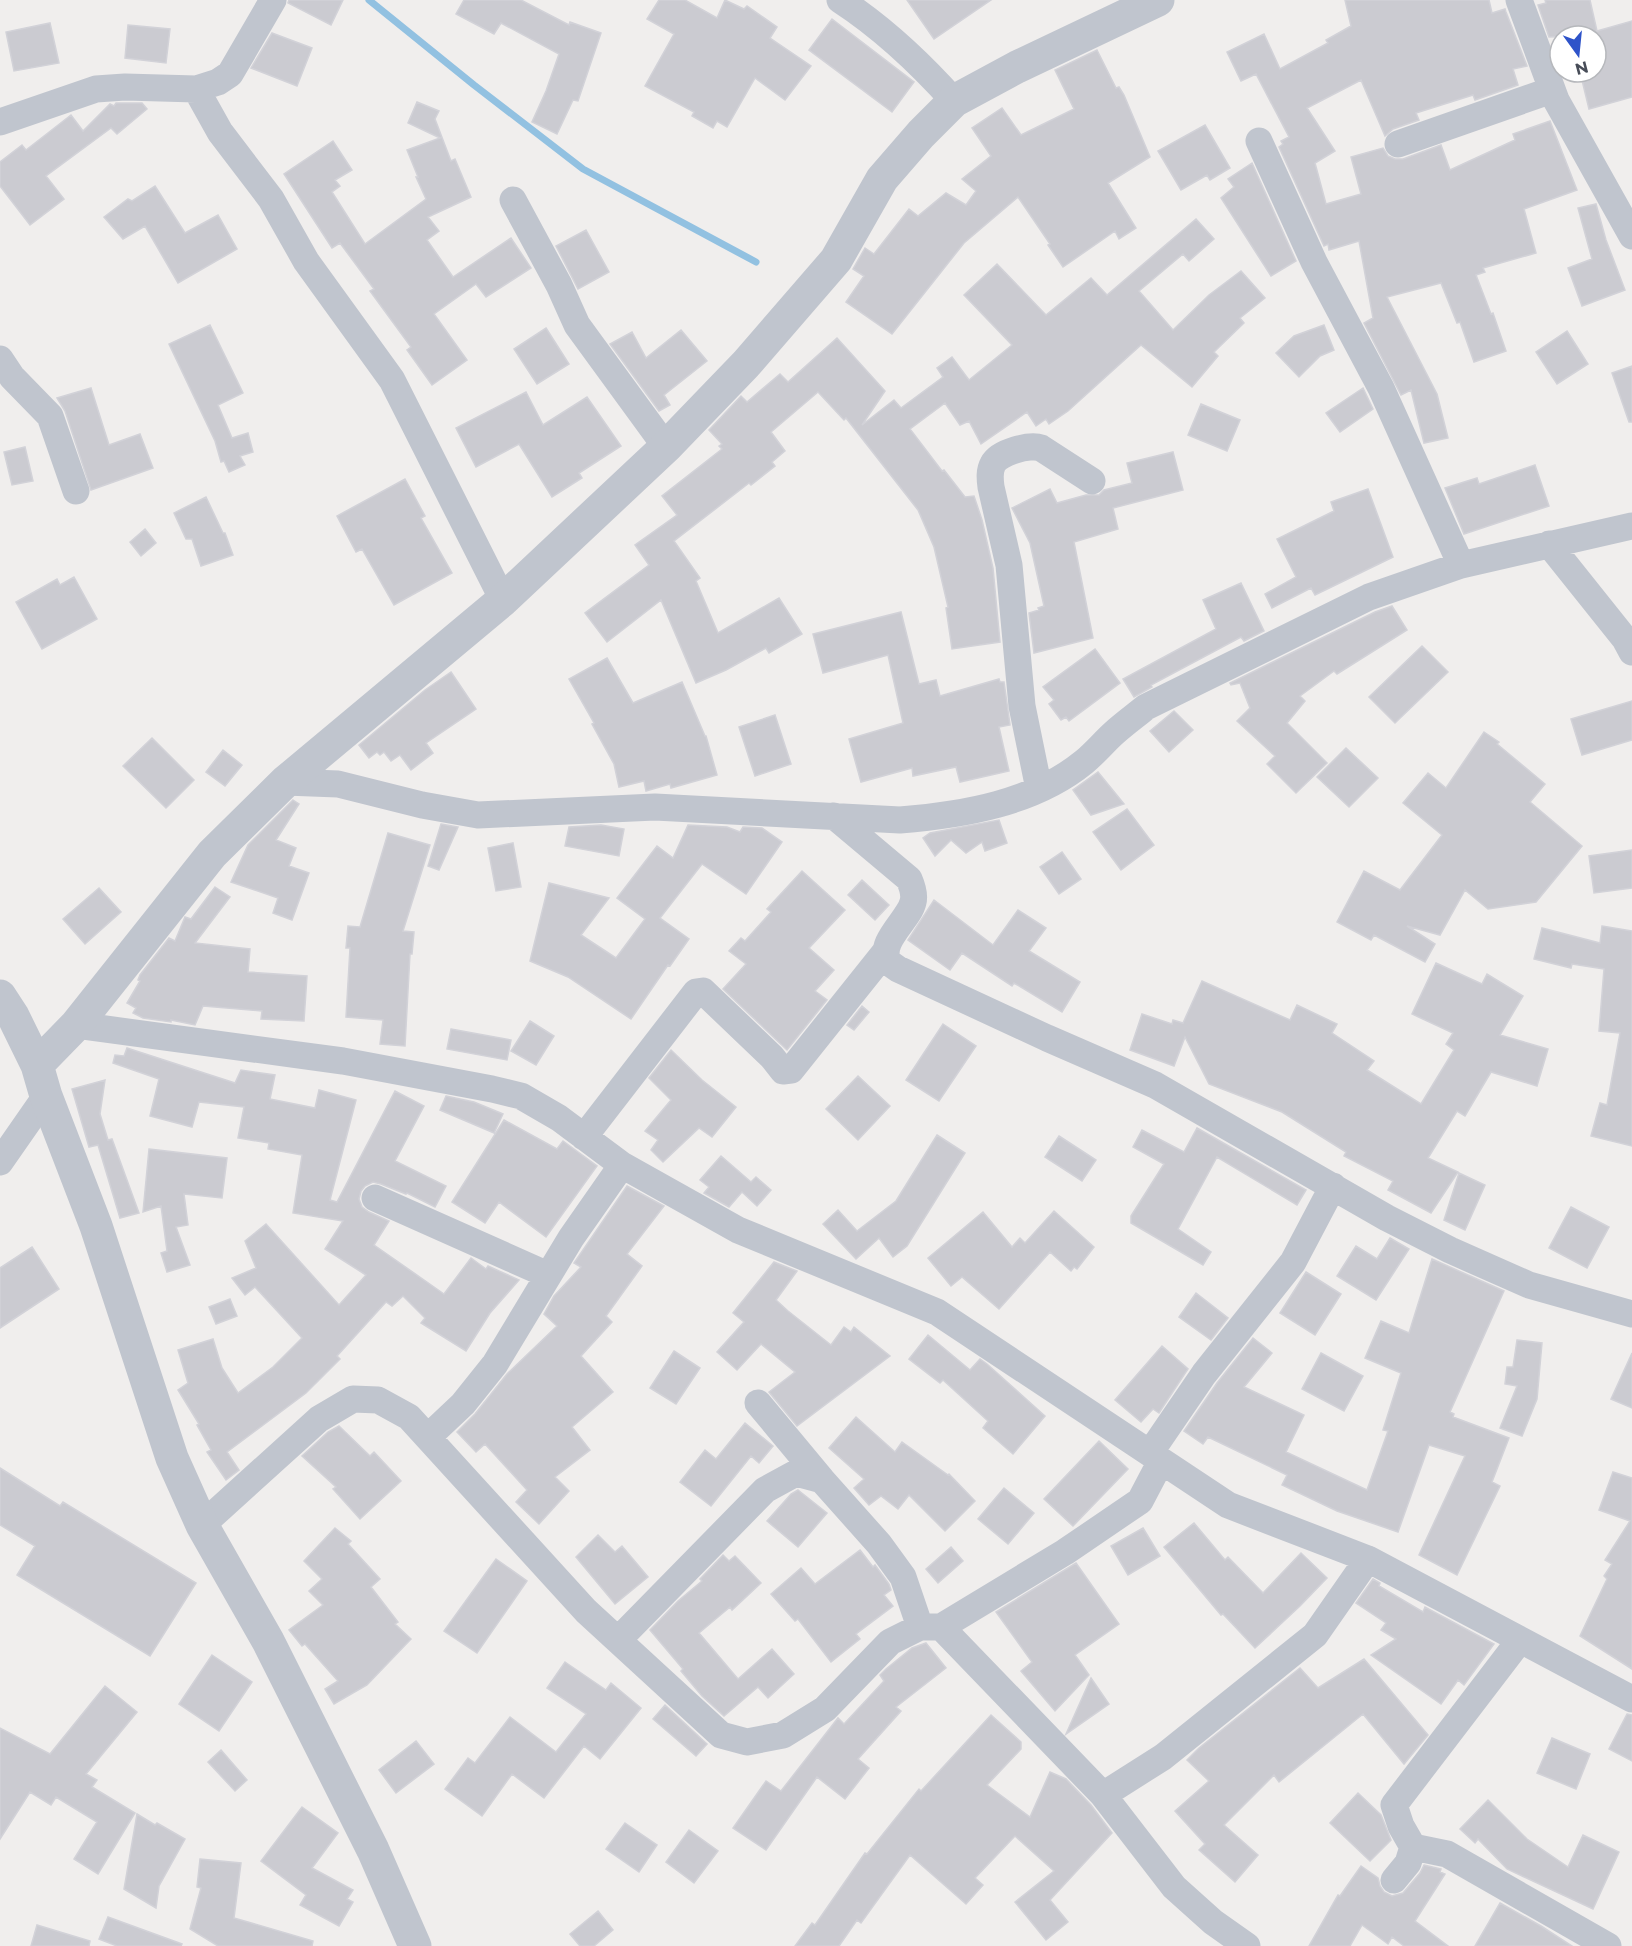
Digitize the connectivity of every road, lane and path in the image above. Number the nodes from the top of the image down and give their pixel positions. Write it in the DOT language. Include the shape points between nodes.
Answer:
graph roads {
  1 [pos="273,0"];
  2 [pos="840,0"];
  3 [pos="1158,0"];
  4 [pos="1519,0"];
  5 [pos="196,89"];
  6 [pos="1552,90"];
  7 [pos="954,101"];
  8 [pos="0,122"];
  9 [pos="1259,141"];
  10 [pos="1398,144"];
  11 [pos="513,200"];
  12 [pos="1632,236"];
  13 [pos="0,358"];
  14 [pos="666,447"];
  15 [pos="1092,481"];
  16 [pos="76,491"];
  17 [pos="1632,526"];
  18 [pos="1549,544"];
  19 [pos="1461,565"];
  20 [pos="503,600"];
  21 [pos="1632,652"];
  22 [pos="285,782"];
  23 [pos="1039,789"];
  24 [pos="834,816"];
  25 [pos="886,951"];
  26 [pos="4,1010"];
  27 [pos="76,1025"];
  28 [pos="42,1080"];
  29 [pos="584,1137"];
  30 [pos="0,1162"];
  31 [pos="622,1166"];
  32 [pos="1333,1186"];
  33 [pos="375,1198"];
  34 [pos="548,1275"];
  35 [pos="1632,1314"];
  36 [pos="758,1403"];
  37 [pos="428,1437"];
  38 [pos="1155,1457"];
  39 [pos="822,1480"];
  40 [pos="202,1525"];
  41 [pos="1368,1559"];
  42 [pos="930,1627"];
  43 [pos="618,1640"];
  44 [pos="1520,1640"];
  45 [pos="1632,1699"];
  46 [pos="1103,1795"];
  47 [pos="1413,1847"];
  48 [pos="1394,1880"];
  49 [pos="415,1946"];
  50 [pos="1247,1946"];
  51 [pos="1608,1946"];
  1 -- 5 [label="street" via="230,74"];
  2 -- 7 [label="street" via="925,68"];
  3 -- 7 [label="street"];
  4 -- 6 [label="street"];
  5 -- 8 [label="street" via="96,89"];
  5 -- 20 [label="street" via="220,132 271,199 306,261 392,380"];
  6 -- 10 [label="street"];
  6 -- 12 [label="street"];
  7 -- 14 [label="street" via="882,180 836,260 808,294"];
  9 -- 19 [label="street" via="1314,262 1381,388"];
  11 -- 14 [label="street" via="577,325"];
  13 -- 16 [label="street" via="12,377 50,416"];
  14 -- 20 [label="street"];
  15 -- 23 [label="street" via="1035,446 997,459 990,476 1010,565 1022,706"];
  17 -- 18 [label="street"];
  18 -- 19 [label="street"];
  18 -- 21 [label="street"];
  19 -- 23 [label="street" via="1370,597 1146,707 1085,762"];
  20 -- 22 [label="street"];
  22 -- 24 [label="street" via="338,784 478,815 655,807"];
  22 -- 27 [label="street" via="212,854"];
  23 -- 24 [label="street" via="1014,800 933,817 900,820"];
  24 -- 25 [label="street" via="909,879 913,904"];
  25 -- 29 [label="street" via="791,1070 783,1071 703,992 696,992"];
  25 -- 32 [label="street" via="888,962 898,969 1155,1085"];
  26 -- 28 [label="street"];
  27 -- 28 [label="street"];
  27 -- 29 [label="street" via="344,1061 492,1089 520,1096 560,1118"];
  28 -- 30 [label="street"];
  28 -- 40 [label="street" via="96,1226 172,1458"];
  29 -- 31 [label="street"];
  31 -- 34 [label="street"];
  31 -- 38 [label="street" via="738,1230 937,1312"];
  32 -- 35 [label="street" via="1398,1223 1529,1285"];
  32 -- 38 [label="street" via="1293,1262 1204,1374"];
  33 -- 34 [label="street"];
  34 -- 37 [label="street" via="495,1364 463,1404"];
  36 -- 39 [label="street"];
  37 -- 40 [label="street" via="409,1417 378,1400 353,1399 320,1419"];
  37 -- 43 [label="street" via="586,1611"];
  38 -- 41 [label="street" via="1228,1505"];
  38 -- 42 [label="street" via="1140,1502 1065,1552"];
  39 -- 42 [label="street" via="879,1544 903,1577"];
  39 -- 43 [label="street" via="796,1473 765,1490"];
  40 -- 49 [label="street" via="268,1641 373,1850"];
  41 -- 44 [label="street"];
  41 -- 46 [label="street" via="1315,1635 1163,1757"];
  42 -- 43 [label="street" via="890,1642 825,1709 783,1735 747,1742 721,1735"];
  42 -- 46 [label="street"];
  44 -- 45 [label="street"];
  44 -- 47 [label="street" via="1394,1805"];
  46 -- 50 [label="street" via="1174,1887"];
  47 -- 48 [label="street" via="1408,1863"];
  47 -- 51 [label="street" via="1447,1854"];
}
